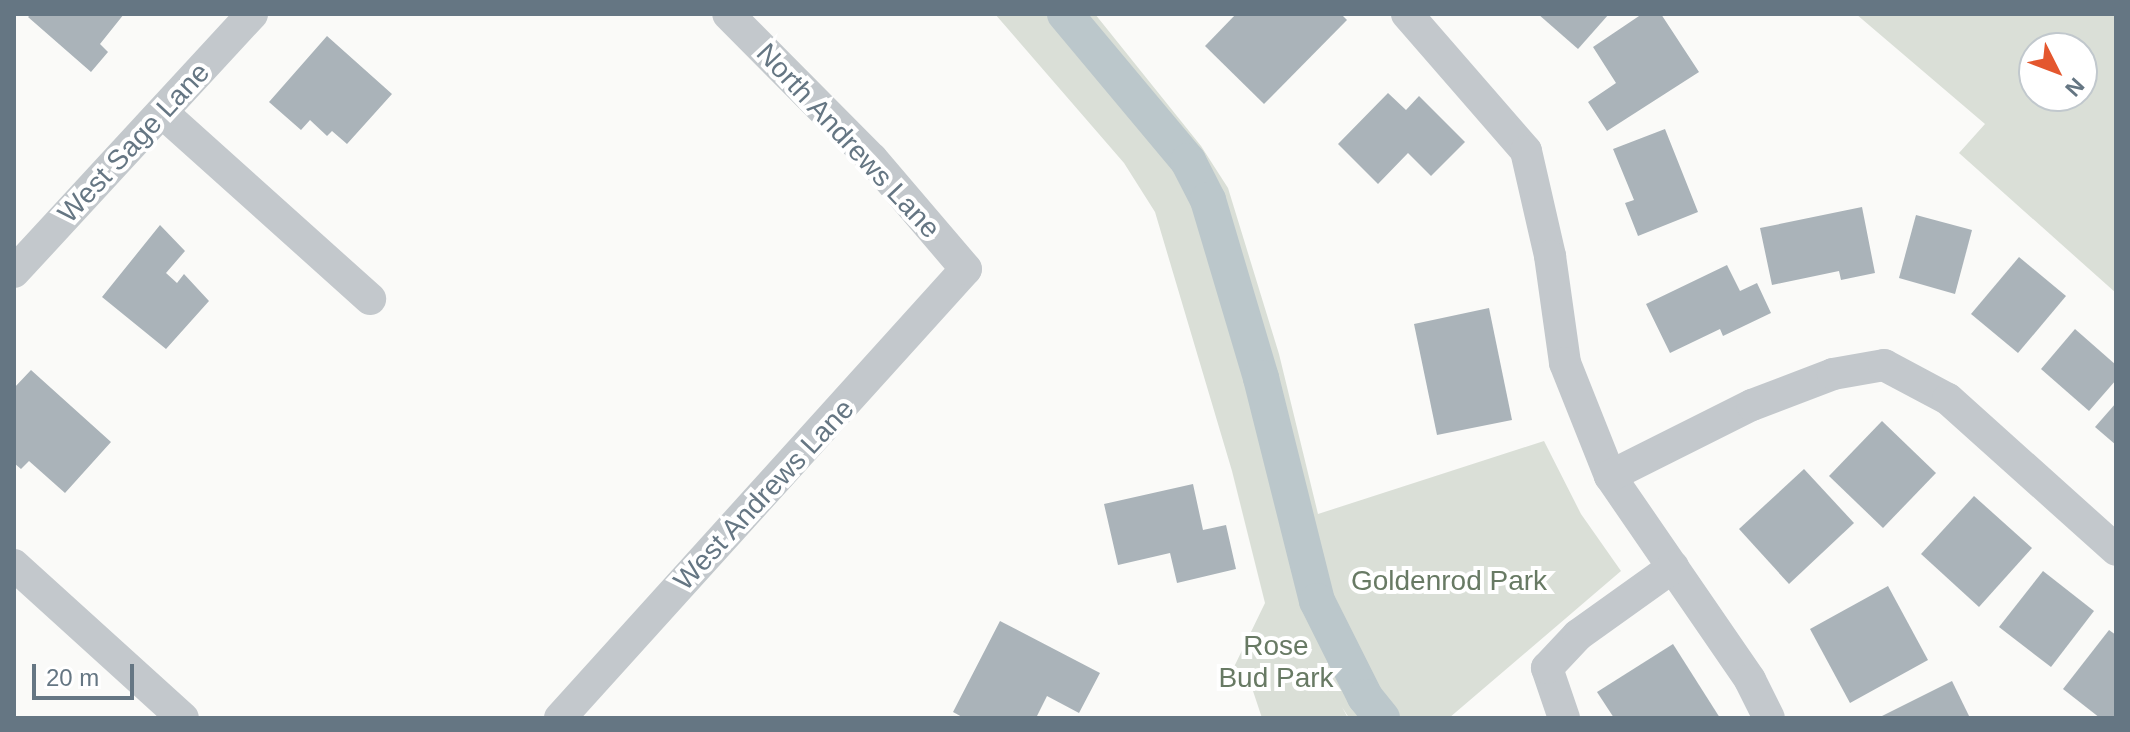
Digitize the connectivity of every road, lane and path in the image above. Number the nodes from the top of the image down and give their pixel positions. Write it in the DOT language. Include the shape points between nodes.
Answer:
graph roads {
  1 [pos="252,14"];
  2 [pos="728,14"];
  3 [pos="1407,14"];
  4 [pos="164,114"];
  5 [pos="966,269"];
  6 [pos="14,272"];
  7 [pos="370,299"];
  8 [pos="1610,476"];
  9 [pos="2116,550"];
  10 [pos="14,565"];
  11 [pos="1673,567"];
  12 [pos="183,718"];
  13 [pos="560,718"];
  14 [pos="1564,718"];
  15 [pos="1769,718"];
  1 -- 4 [label="street, West Sage Lane"];
  2 -- 5 [label="street, North Andrews Lane" via="872,159"];
  3 -- 8 [label="street" via="1526,151 1550,256 1565,363"];
  4 -- 6 [label="street, West Sage Lane"];
  4 -- 7 [label="street"];
  5 -- 13 [label="street, West Andrews Lane"];
  8 -- 9 [label="street" via="1752,405 1863,365 1906,374 1948,399"];
  8 -- 11 [label="street"];
  10 -- 12 [label="street"];
  11 -- 14 [label="street" via="1610,610 1547,668"];
  11 -- 15 [label="street" via="1750,680"];
}
